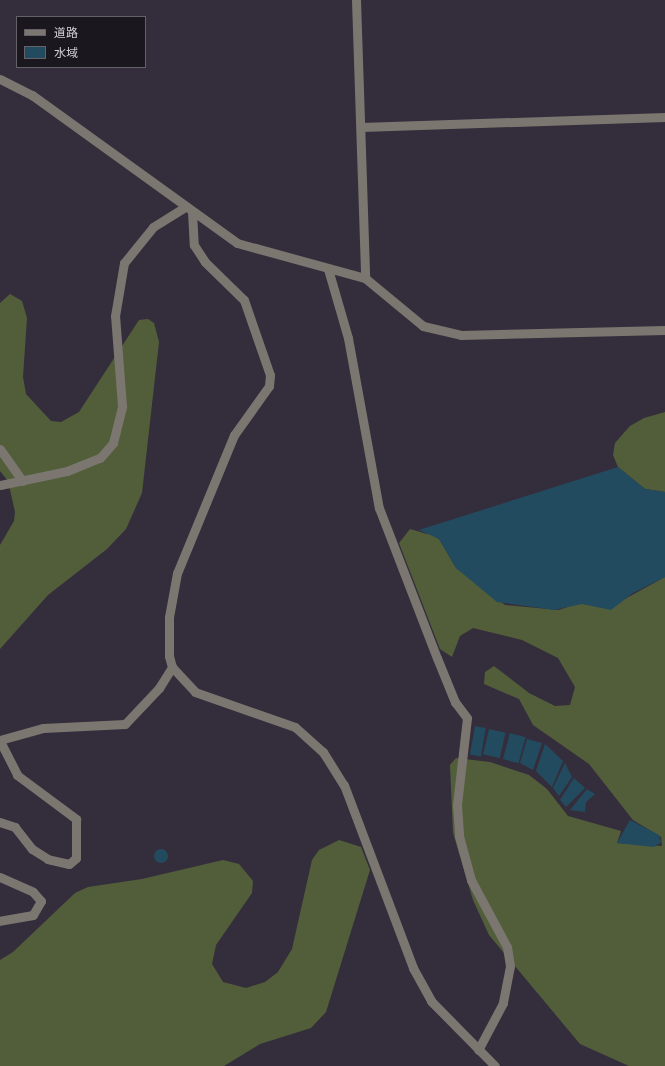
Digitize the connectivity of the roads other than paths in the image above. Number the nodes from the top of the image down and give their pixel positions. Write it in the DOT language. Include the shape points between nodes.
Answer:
graph roads {
  1 [pos="356,0"];
  2 [pos="0,79"];
  3 [pos="665,117"];
  4 [pos="361,127"];
  5 [pos="189,209"];
  6 [pos="328,269"];
  7 [pos="365,278"];
  8 [pos="665,330"];
  9 [pos="0,449"];
  10 [pos="22,481"];
  11 [pos="0,484"];
  12 [pos="172,667"];
  13 [pos="0,740"];
  14 [pos="0,822"];
  15 [pos="0,877"];
  16 [pos="0,921"];
  17 [pos="478,1050"];
  18 [pos="495,1066"];
  1 -- 4 [label="street"];
  2 -- 5 [label="street" via="32,95"];
  3 -- 4 [label="street"];
  4 -- 7 [label="street"];
  5 -- 6 [label="street" via="237,243"];
  5 -- 10 [label="street" via="153,227 124,263 115,316 122,406 113,443 94,460 67,471"];
  5 -- 12 [label="street" via="194,245 205,262 244,300 270,376 269,386 234,435 171,591 167,640"];
  6 -- 7 [label="street"];
  6 -- 17 [label="street" via="348,338 379,508 437,658 467,718 457,805 459,836 472,880 507,947 510,966 503,1003"];
  7 -- 8 [label="street" via="423,326 442,332 461,335"];
  9 -- 10 [label="street"];
  10 -- 11 [label="street"];
  12 -- 13 [label="street" via="159,688 125,724 43,728"];
  12 -- 17 [label="street" via="195,692 295,726 323,752 344,785 413,968 431,1001"];
  13 -- 14 [label="street" via="17,775 76,819 76,858 68,864 48,860 32,849 15,827"];
  15 -- 16 [label="street" via="33,892 41,901 32,915"];
  17 -- 18 [label="street"];
}
